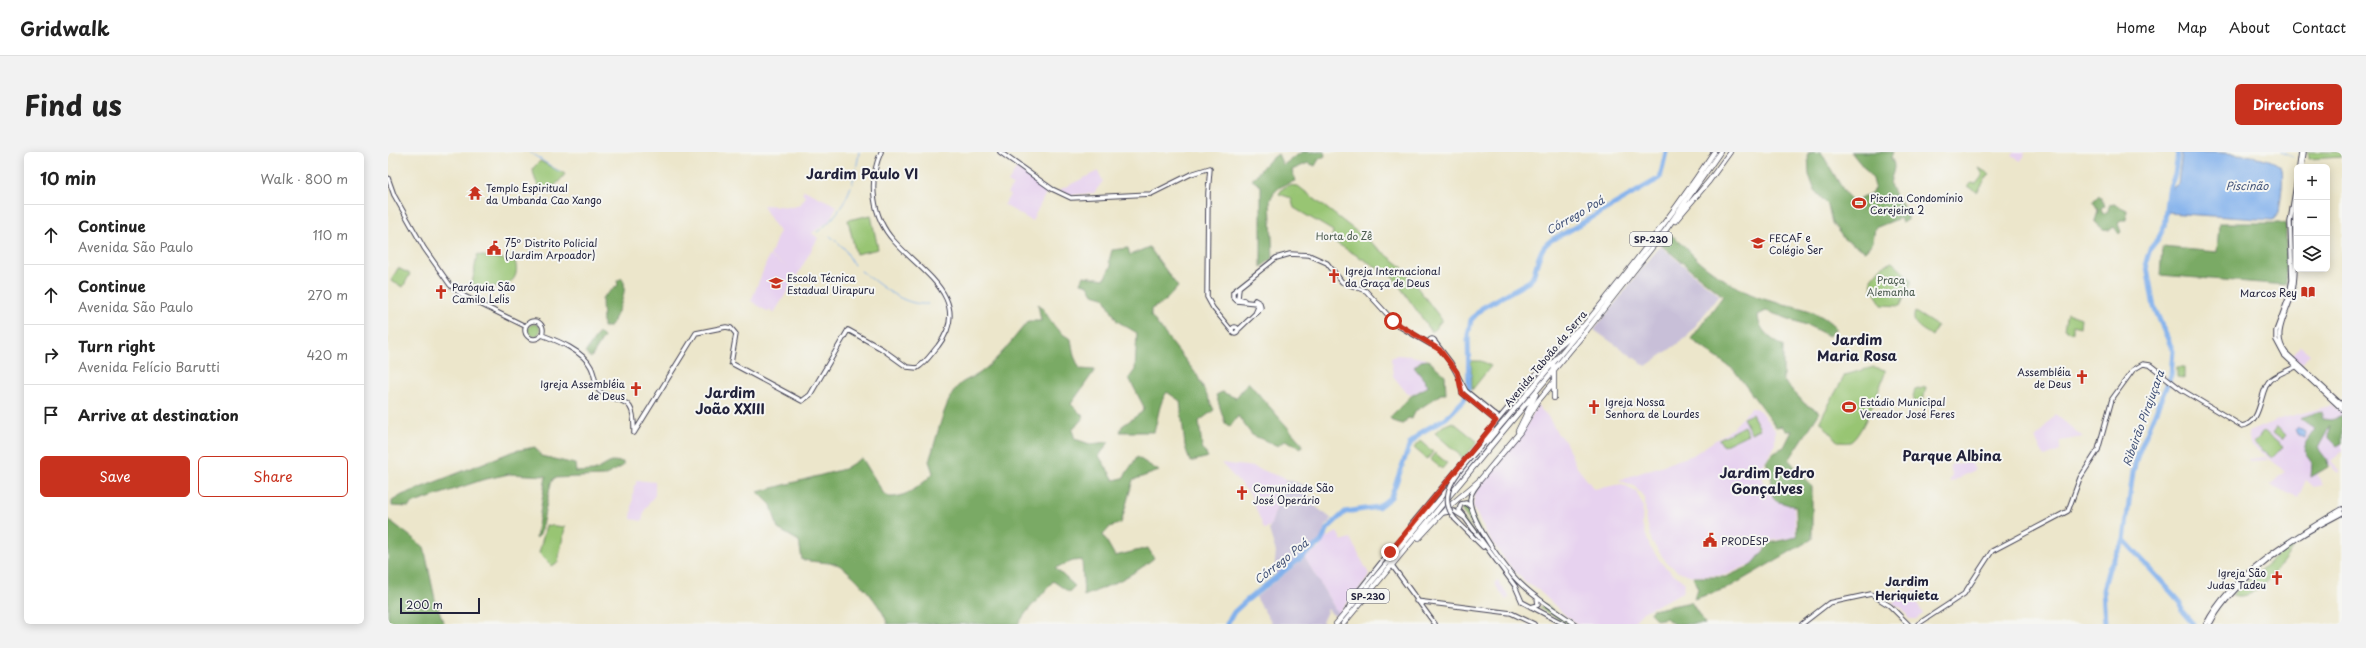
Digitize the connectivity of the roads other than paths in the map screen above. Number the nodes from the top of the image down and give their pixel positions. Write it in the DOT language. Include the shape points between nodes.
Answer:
graph roads {
  1 [pos="881,152"];
  2 [pos="1000,152"];
  3 [pos="1714,152"];
  4 [pos="1720,152"];
  5 [pos="1731,152"];
  6 [pos="2301,152"];
  7 [pos="2304,152"];
  8 [pos="2301,164"];
  9 [pos="2302,164"];
  10 [pos="388,178"];
  11 [pos="1713,181"];
  12 [pos="2294,197"];
  13 [pos="2296,200"];
  14 [pos="1658,240"];
  15 [pos="1625,266"];
  16 [pos="1625,274"];
  17 [pos="1239,288"];
  18 [pos="1255,314"];
  19 [pos="1222,320"];
  20 [pos="1586,324"];
  21 [pos="525,326"];
  22 [pos="1245,326"];
  23 [pos="1235,327"];
  24 [pos="1237,331"];
  25 [pos="1232,332"];
  26 [pos="542,334"];
  27 [pos="1560,345"];
  28 [pos="1546,361"];
  29 [pos="1553,364"];
  30 [pos="2297,366"];
  31 [pos="1554,370"];
  32 [pos="1553,383"];
  33 [pos="1537,390"];
  34 [pos="1545,393"];
  35 [pos="2342,405"];
  36 [pos="2342,409"];
  37 [pos="1496,421"];
  38 [pos="1514,440"];
  39 [pos="1480,480"];
  40 [pos="1439,501"];
  41 [pos="1471,507"];
  42 [pos="2342,509"];
  43 [pos="2342,513"];
  44 [pos="1442,514"];
  45 [pos="1466,518"];
  46 [pos="1410,545"];
  47 [pos="1490,553"];
  48 [pos="1389,554"];
  49 [pos="1390,561"];
  50 [pos="1392,567"];
  51 [pos="2237,584"];
  52 [pos="2231,594"];
  53 [pos="1536,596"];
  54 [pos="1416,601"];
  55 [pos="1429,603"];
  56 [pos="1435,605"];
  57 [pos="1530,607"];
  58 [pos="1425,611"];
  59 [pos="1346,612"];
  60 [pos="1336,624"];
  61 [pos="1343,624"];
  62 [pos="1435,624"];
  63 [pos="1534,624"];
  64 [pos="1564,624"];
  65 [pos="1575,624"];
  66 [pos="1802,624"];
  67 [pos="1908,624"];
  68 [pos="1918,624"];
  69 [pos="2206,624"];
  70 [pos="2210,624"];
  1 -- 26 [label="main road" via="873,176 876,206 894,241 942,290 950,319 943,339 917,368 907,367 848,330 810,395 805,400 799,400 732,363 736,334 731,328 696,333 634,433 632,412 627,402 599,391 592,368 586,360 568,347"];
  2 -- 19 [label="main road" via="1052,189 1071,198 1151,194 1191,174 1210,168 1207,293 1209,303"];
  3 -- 16 [label="highway, Avenida Taboão da Serra / SP-230"];
  4 -- 14 [label="highway, Avenida Taboão da Serra / SP-230"];
  5 -- 11 [label="highway"];
  5 -- 14 [label="highway" via="1689,206"];
  6 -- 8 [label="main road"];
  7 -- 9 [label="main road"];
  10 -- 21 [label="main road" via="394,195 424,248 450,285 464,296"];
  12 -- 30 [label="main road" via="2290,222 2292,280 2275,336 2280,350"];
  13 -- 30 [label="main road" via="2295,280 2278,335 2282,348"];
  14 -- 31 [label="highway, Avenida Taboão da Serra / SP-230"];
  15 -- 16 [label="highway"];
  16 -- 20 [label="highway, Avenida Taboão da Serra / SP-230"];
  17 -- 18 [label="main road" via="1238,298 1258,301 1262,308"];
  17 -- 18 [label="main road" via="1233,292 1233,297 1237,301 1256,303 1258,307"];
  17 -- 37 [label="main road" via="1284,255 1304,254 1319,258 1331,267 1342,282 1366,292 1397,325 1432,343 1440,350 1452,363 1464,392"];
  18 -- 22 [label="main road"];
  19 -- 23 [label="main road"];
  19 -- 25 [label="main road"];
  20 -- 27 [label="highway"];
  20 -- 29 [label="highway, Avenida Taboão da Serra / SP-230"];
  21 -- 26 [label="main road" via="526,334 530,338 537,338"];
  21 -- 26 [label="main road" via="533,320 539,322 543,329"];
  22 -- 23 [label="main road"];
  22 -- 24 [label="main road"];
  23 -- 24 [label="main road"];
  23 -- 25 [label="main road"];
  24 -- 25 [label="main road"];
  27 -- 28 [label="main road"];
  28 -- 29 [label="highway"];
  28 -- 37 [label="main road"];
  29 -- 31 [label="highway"];
  29 -- 40 [label="highway, Avenida Taboão da Serra / SP-230"];
  30 -- 35 [label="main road"];
  30 -- 36 [label="main road"];
  30 -- 68 [label="main road" via="2269,381 2257,413 2244,426 2172,382 2150,365 2138,366 2115,394 2109,406 2098,450 2080,478 2068,511 1992,551 1964,594"];
  31 -- 32 [label="highway"];
  31 -- 33 [label="highway, Avenida Taboão da Serra / SP-230"];
  32 -- 34 [label="highway"];
  32 -- 34 [label="highway" via="1554,398"];
  33 -- 38 [label="highway"];
  33 -- 46 [label="highway, Avenida Taboão da Serra / SP-230"];
  34 -- 38 [label="highway"];
  37 -- 47 [label="main road, bridge" via="1484,443 1448,489 1447,503 1455,519"];
  37 -- 48 [label="main road"];
  38 -- 39 [label="highway"];
  39 -- 41 [label="main road" via="1471,495"];
  39 -- 44 [label="highway"];
  40 -- 48 [label="highway" via="1425,512"];
  40 -- 49 [label="highway, Avenida Taboão da Serra / SP-230"];
  41 -- 45 [label="main road" via="1466,502 1459,507"];
  41 -- 53 [label="main road" via="1493,548 1522,585"];
  42 -- 51 [label="main road" via="2294,537"];
  43 -- 52 [label="main road" via="2291,543"];
  44 -- 45 [label="main road" via="1451,510"];
  44 -- 46 [label="highway"];
  45 -- 47 [label="main road"];
  46 -- 50 [label="highway, Avenida Taboão da Serra / SP-230"];
  47 -- 57 [label="main road" via="1515,586 1522,602"];
  48 -- 49 [label="main road"];
  48 -- 59 [label="main road" via="1353,598"];
  49 -- 50 [label="main road"];
  49 -- 59 [label="highway, Avenida Taboão da Serra / SP-230"];
  50 -- 54 [label="main road"];
  50 -- 61 [label="highway, Avenida Taboão da Serra / SP-230"];
  51 -- 52 [label="main road"];
  51 -- 69 [label="main road" via="2222,600"];
  52 -- 70 [label="main road"];
  53 -- 57 [label="main road" via="1538,605"];
  53 -- 65 [label="main road" via="1552,610"];
  54 -- 55 [label="main road"];
  54 -- 58 [label="main road"];
  55 -- 56 [label="main road"];
  55 -- 58 [label="main road"];
  56 -- 58 [label="main road"];
  56 -- 63 [label="main road" via="1511,613"];
  57 -- 64 [label="main road"];
  58 -- 62 [label="main road"];
  59 -- 60 [label="highway, Avenida Taboão da Serra / SP-230"];
  66 -- 67 [label="main road" via="1830,604 1871,594 1890,606"];
}
